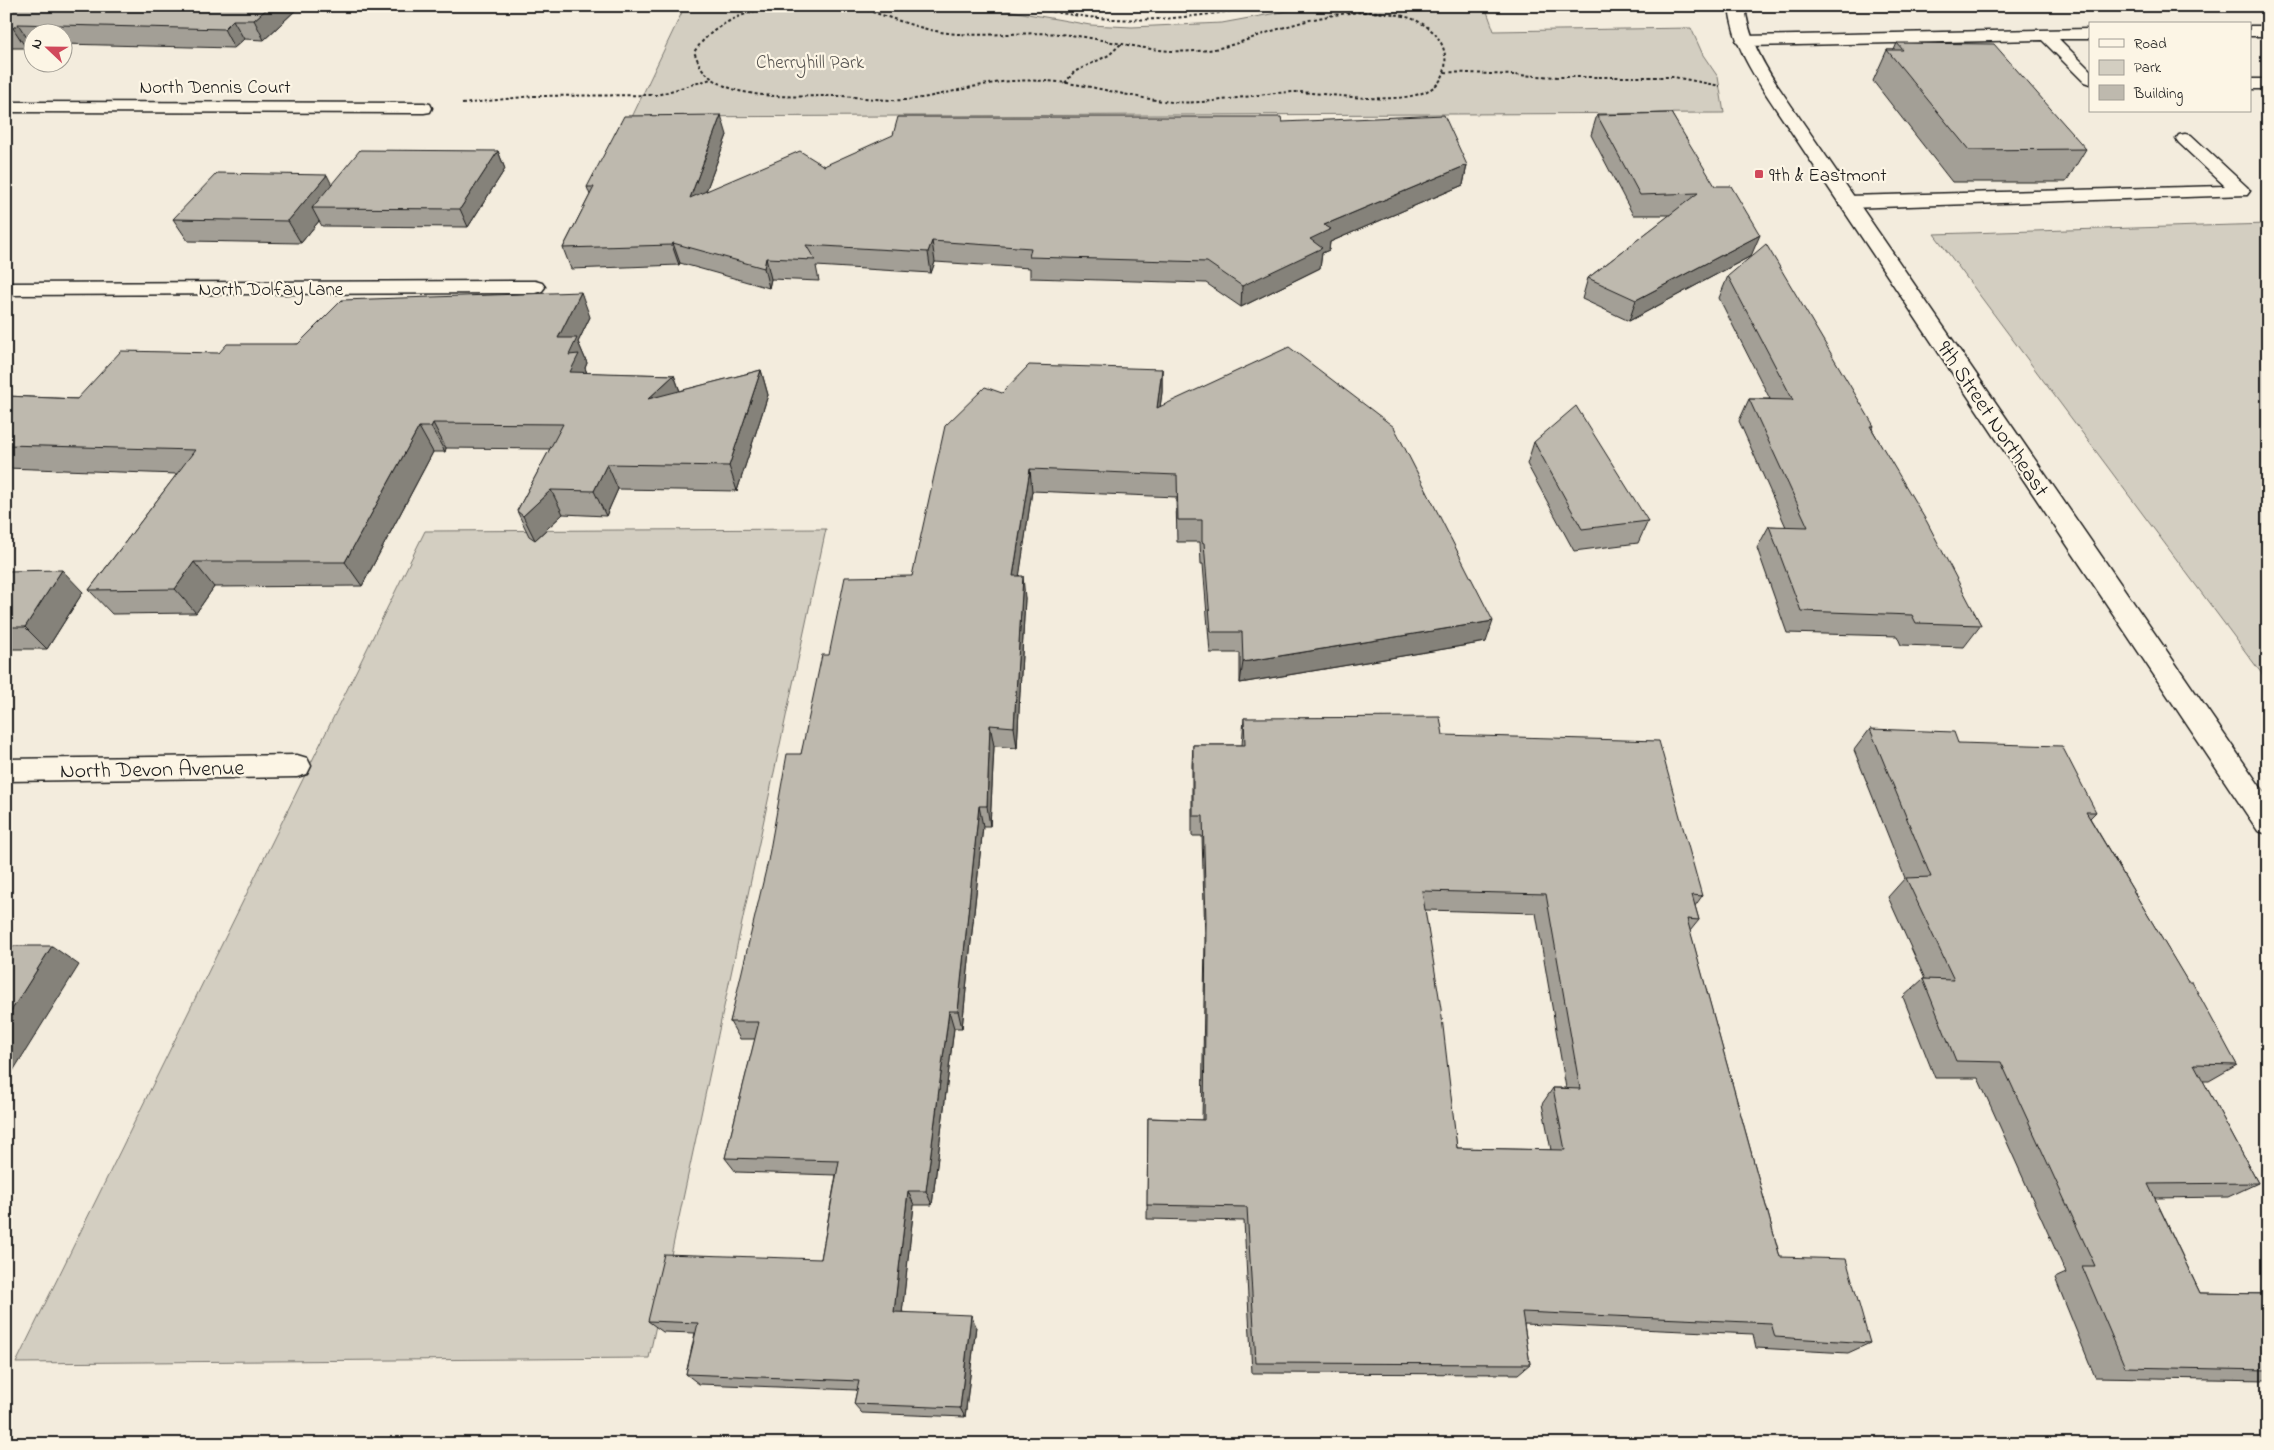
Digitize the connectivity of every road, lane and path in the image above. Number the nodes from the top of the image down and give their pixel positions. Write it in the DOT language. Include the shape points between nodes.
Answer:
graph roads {
  1 [pos="777,6"];
  2 [pos="852,6"];
  3 [pos="1020,6"];
  4 [pos="1267,6"];
  5 [pos="1737,6"];
  6 [pos="2252,31"];
  7 [pos="2268,31"];
  8 [pos="2089,34"];
  9 [pos="2046,35"];
  10 [pos="1744,41"];
  11 [pos="1122,43"];
  12 [pos="1445,72"];
  13 [pos="2089,78"];
  14 [pos="711,79"];
  15 [pos="1065,84"];
  16 [pos="2252,84"];
  17 [pos="2268,84"];
  18 [pos="1773,93"];
  19 [pos="6,107"];
  20 [pos="424,108"];
  21 [pos="2185,139"];
  22 [pos="1847,202"];
  23 [pos="535,287"];
  24 [pos="6,289"];
  25 [pos="297,766"];
  26 [pos="6,770"];
  27 [pos="2268,822"];
  1 -- 14 [label="path" via="746,13 726,22 699,44 694,52 696,61"];
  2 -- 11 [label="path" via="945,33 1057,33"];
  3 -- 4 [label="path" via="1097,18 1210,15"];
  5 -- 10 [label="main road, 9th Street Northeast"];
  6 -- 7 [label="main road"];
  8 -- 9 [label="main road"];
  9 -- 10 [label="main road"];
  9 -- 13 [label="main road"];
  10 -- 18 [label="main road, 9th Street Northeast"];
  11 -- 12 [label="path" via="1177,51 1214,50 1304,21 1361,12 1386,12 1427,25 1440,36 1445,53"];
  11 -- 15 [label="path" via="1108,55 1074,72"];
  12 -- 15 [label="path" via="1437,84 1423,92 1404,98 1384,99 1296,92 1174,102"];
  12 -- 18 [label="path" via="1674,77"];
  14 -- 15 [label="path" via="730,88 770,95 903,100 1011,81"];
  14 -- 20 [label="path" via="657,95 532,96"];
  16 -- 17 [label="main road"];
  18 -- 22 [label="main road, 9th Street Northeast"];
  19 -- 20 [label="main road, North Dennis Court"];
  21 -- 22 [label="main road" via="2241,191"];
  22 -- 27 [label="main road, 9th Street Northeast"];
  23 -- 24 [label="main road, North Dolfay Lane"];
  25 -- 26 [label="main road, North Devon Avenue"];
}
